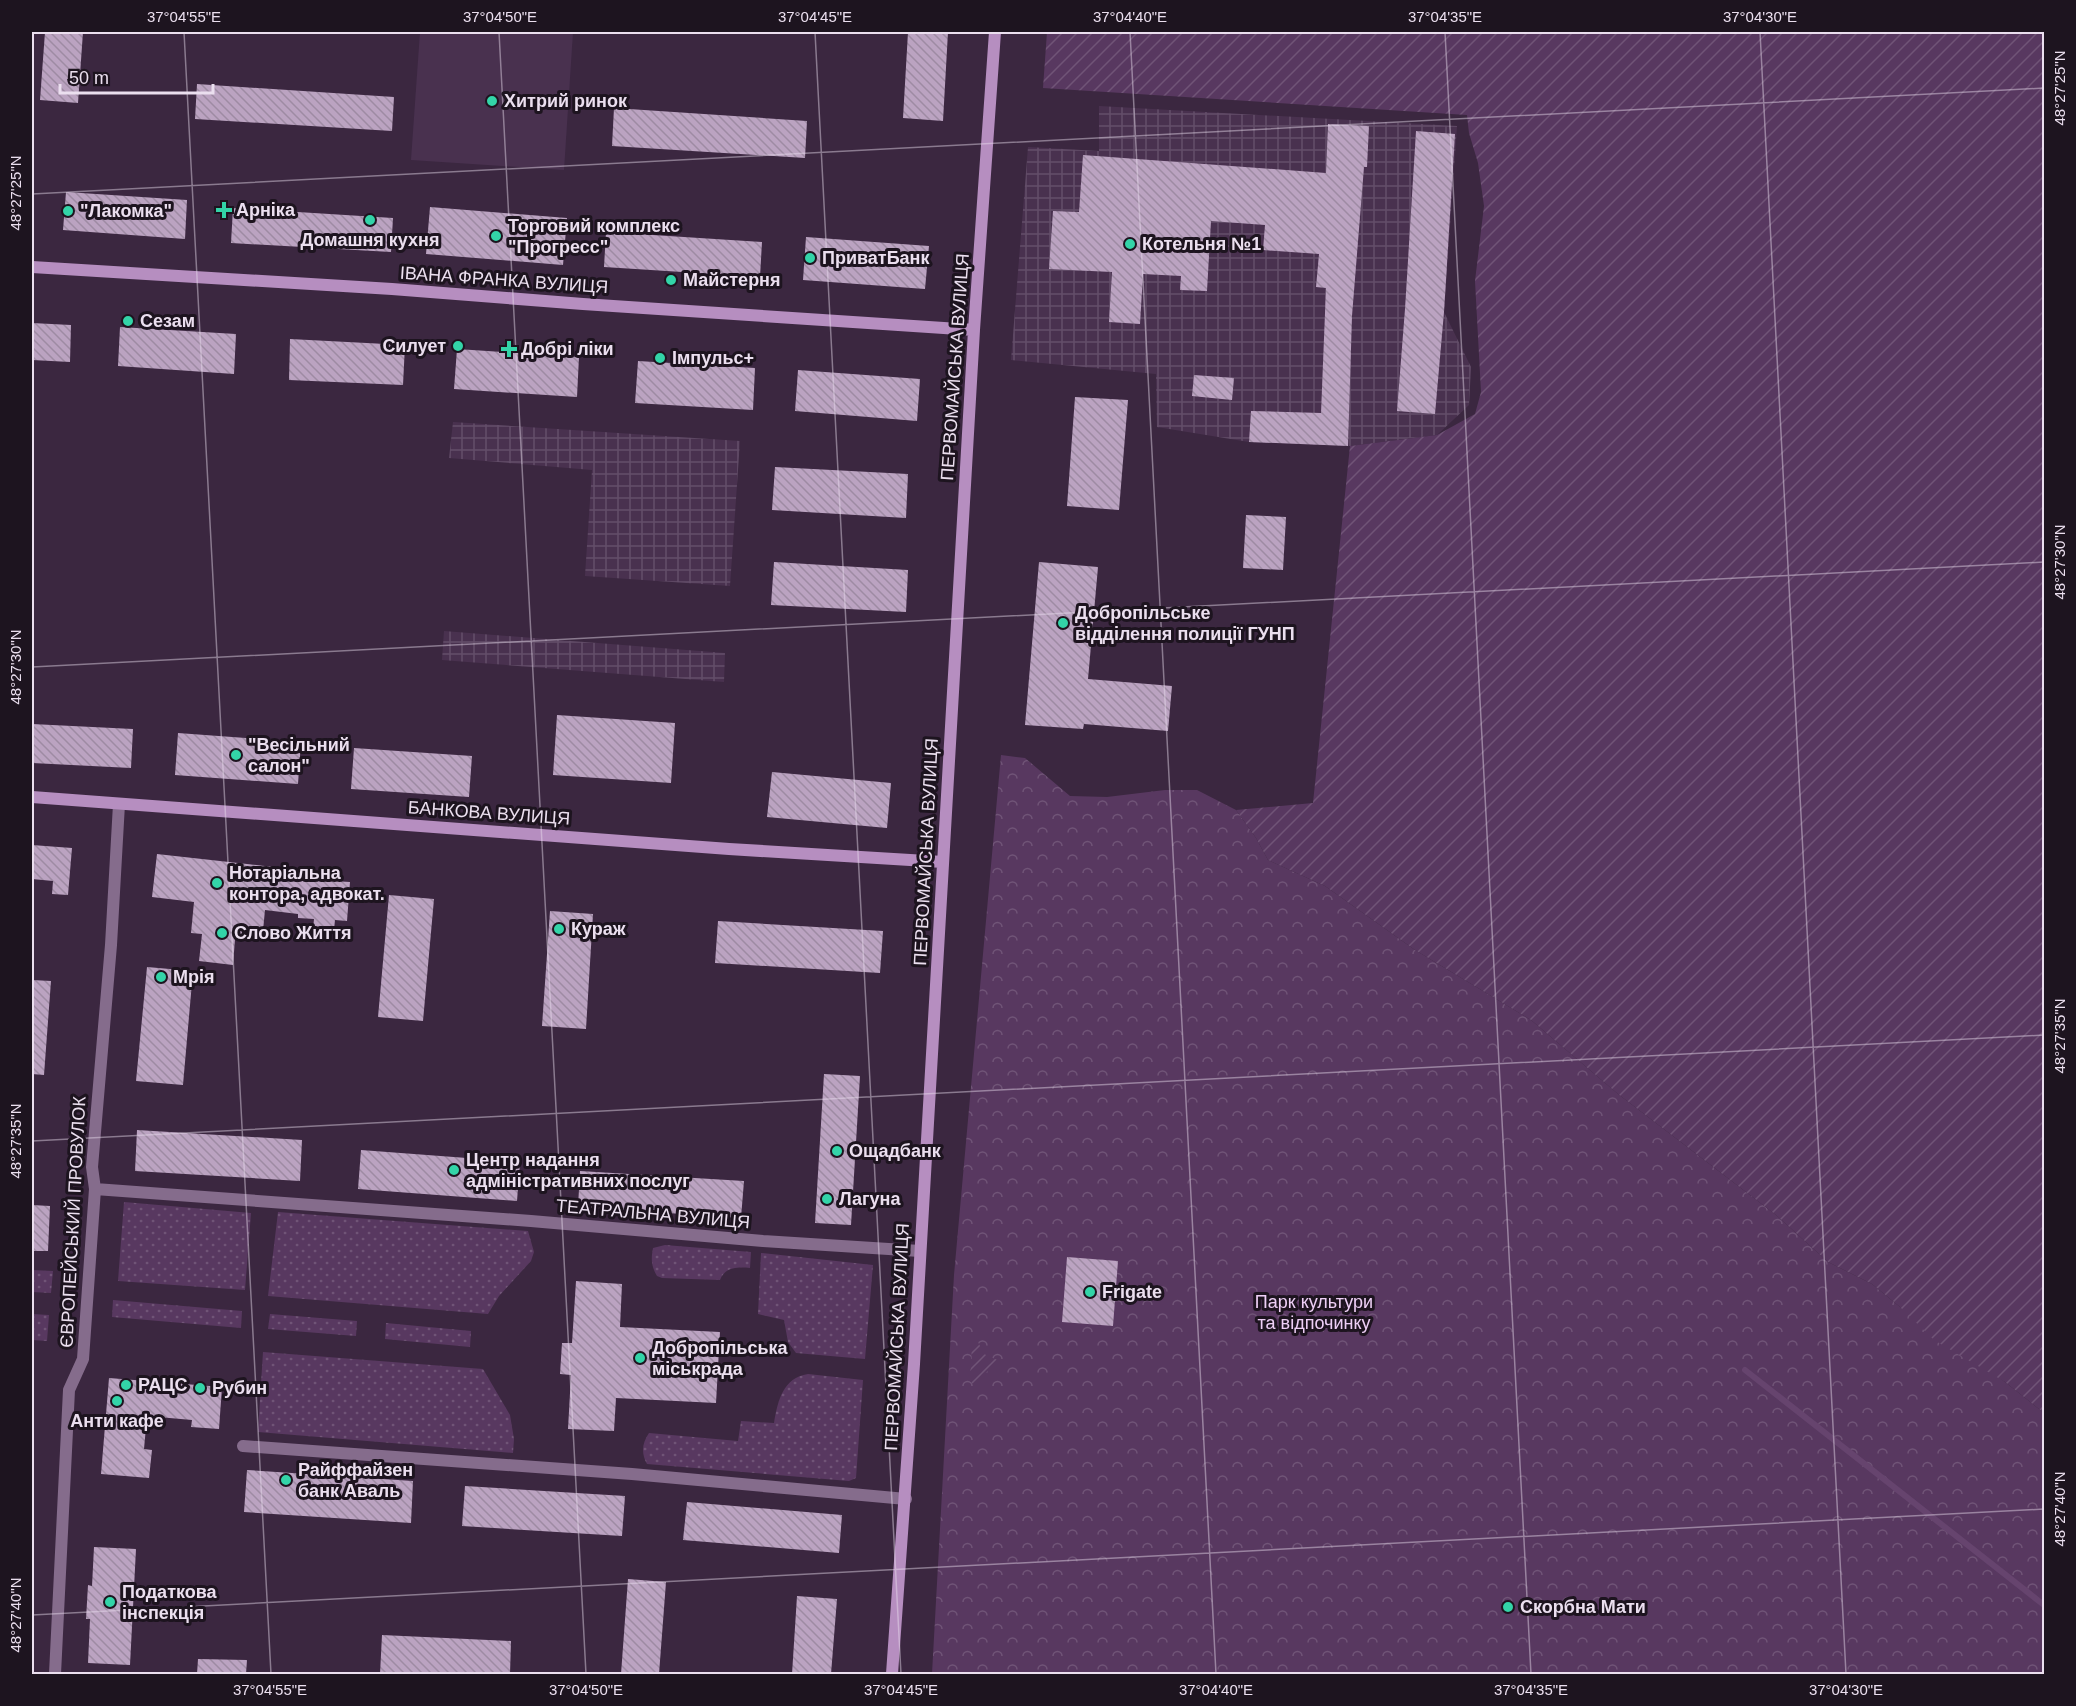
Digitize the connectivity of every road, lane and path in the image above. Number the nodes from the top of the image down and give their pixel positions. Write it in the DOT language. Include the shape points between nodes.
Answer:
graph roads {
  1 [pos="995,32"];
  2 [pos="32,267"];
  3 [pos="974,330"];
  4 [pos="32,797"];
  5 [pos="119,804"];
  6 [pos="943,862"];
  7 [pos="95,1189"];
  8 [pos="920,1251"];
  9 [pos="243,1446"];
  10 [pos="906,1499"];
  11 [pos="55,1674"];
  12 [pos="892,1674"];
  1 -- 3 [label="street, ПЕРВОМАЙСЬКА ВУЛИЦЯ"];
  2 -- 3 [label="street, ІВАНА ФРАНКА ВУЛИЦЯ"];
  3 -- 6 [label="street, ПЕРВОМАЙСЬКА ВУЛИЦЯ"];
  4 -- 5 [label="street, БАНКОВА ВУЛИЦЯ"];
  5 -- 6 [label="street, БАНКОВА ВУЛИЦЯ"];
  5 -- 7 [label="street, ЄВРОПЕЙСЬКИЙ ПРОВУЛОК" via="93,1167"];
  6 -- 8 [label="street, ПЕРВОМАЙСЬКА ВУЛИЦЯ"];
  7 -- 8 [label="street, ТЕАТРАЛЬНА ВУЛИЦЯ"];
  7 -- 11 [label="street, ЄВРОПЕЙСЬКИЙ ПРОВУЛОК" via="83,1359 69,1390"];
  8 -- 10 [label="street, ПЕРВОМАЙСЬКА ВУЛИЦЯ"];
  9 -- 10 [label="street" via="632,1474"];
  10 -- 12 [label="street, ПЕРВОМАЙСЬКА ВУЛИЦЯ"];
}
